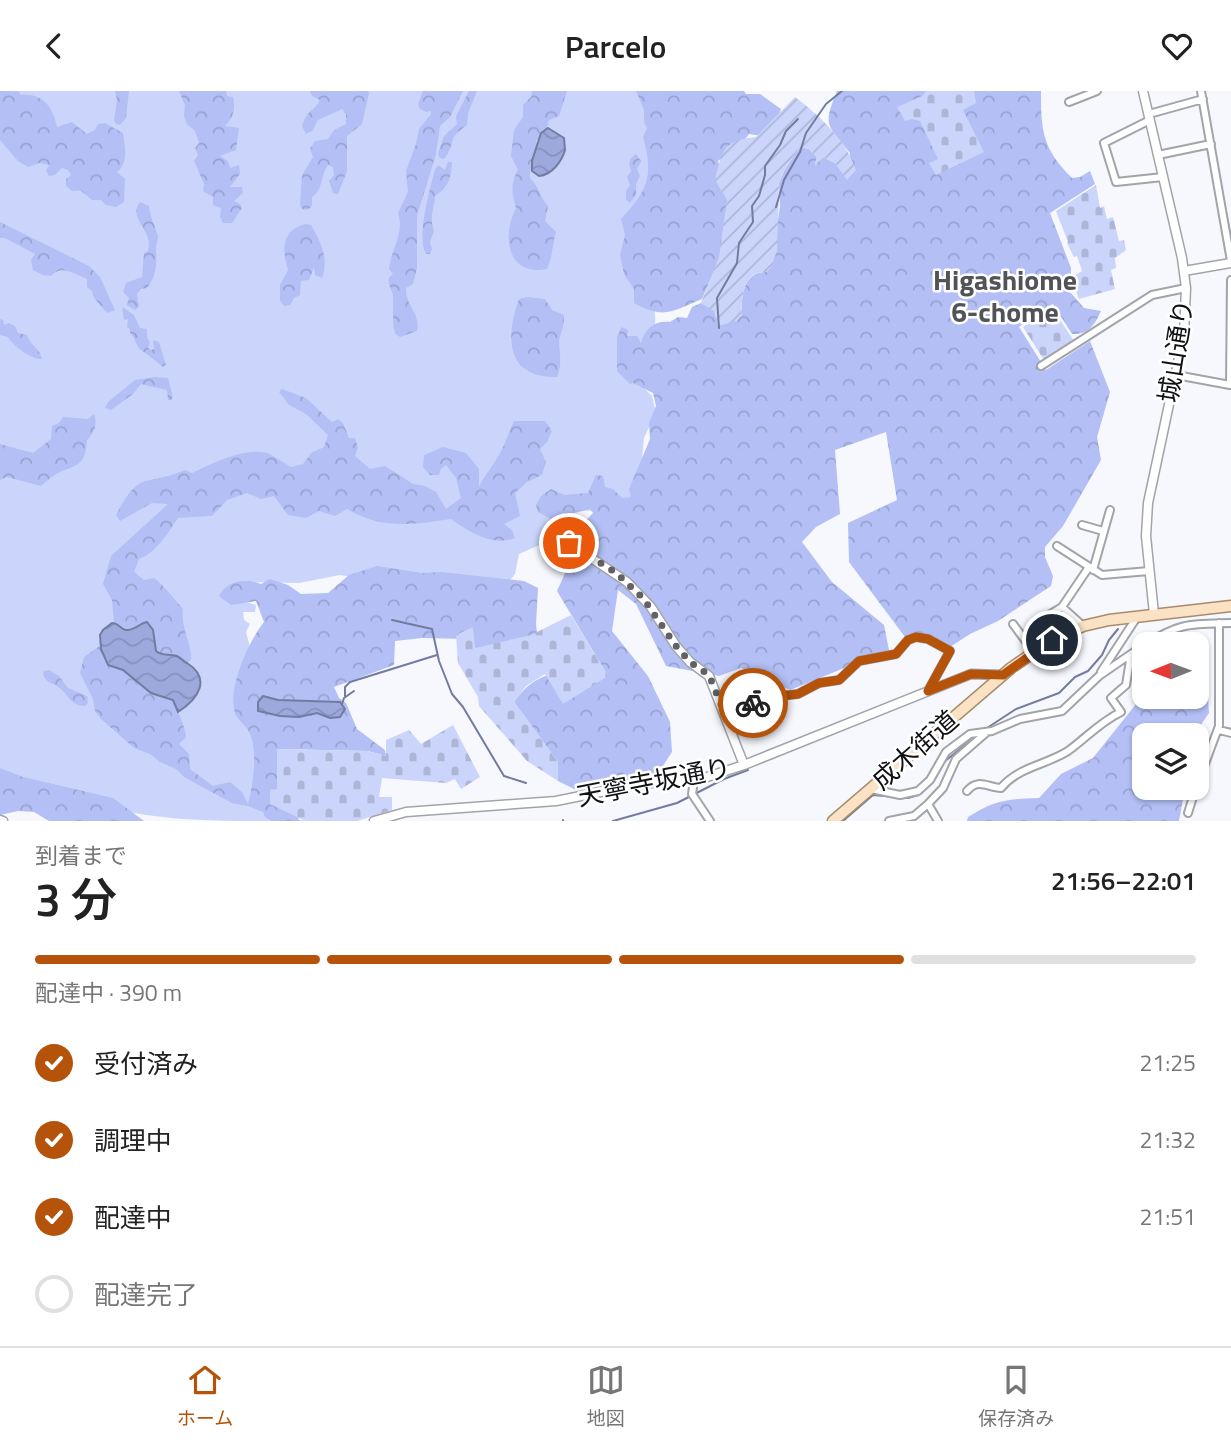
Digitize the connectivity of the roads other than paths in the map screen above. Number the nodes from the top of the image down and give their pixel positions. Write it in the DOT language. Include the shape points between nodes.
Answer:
graph roads {
  1 [pos="1097,91"];
  2 [pos="1143,91"];
  3 [pos="1202,95"];
  4 [pos="1069,103"];
  5 [pos="1149,117"];
  6 [pos="1211,144"];
  7 [pos="1158,155"];
  8 [pos="1163,177"];
  9 [pos="1226,218"];
  10 [pos="1231,262"];
  11 [pos="1184,271"];
  12 [pos="1231,279"];
  13 [pos="1186,288"];
  14 [pos="1230,337"];
  15 [pos="1041,366"];
  16 [pos="1176,375"];
  17 [pos="1110,510"];
  18 [pos="1082,525"];
  19 [pos="1103,531"];
  20 [pos="569,543"];
  21 [pos="1057,546"];
  22 [pos="1091,568"];
  23 [pos="1149,571"];
  24 [pos="1231,606"];
  25 [pos="1062,607"];
  26 [pos="1154,614"];
  27 [pos="1139,616"];
  28 [pos="1047,617"];
  29 [pos="1219,623"];
  30 [pos="1231,623"];
  31 [pos="1013,624"];
  32 [pos="1083,626"];
  33 [pos="1165,632"];
  34 [pos="1033,651"];
  35 [pos="1132,653"];
  36 [pos="1003,675"];
  37 [pos="1099,676"];
  38 [pos="928,691"];
  39 [pos="725,714"];
  40 [pos="1219,730"];
  41 [pos="987,732"];
  42 [pos="1231,733"];
  43 [pos="1209,755"];
  44 [pos="744,765"];
  45 [pos="694,780"];
  46 [pos="871,789"];
  47 [pos="967,791"];
  48 [pos="1192,800"];
  49 [pos="928,804"];
  50 [pos="1188,813"];
  51 [pos="374,821"];
  52 [pos="710,821"];
  53 [pos="834,821"];
  54 [pos="889,821"];
  55 [pos="938,821"];
  1 -- 4 [label="street"];
  2 -- 5 [label="street, 城山通り"];
  3 -- 5 [label="street"];
  3 -- 6 [label="street"];
  5 -- 7 [label="street, 城山通り"];
  5 -- 8 [label="street" via="1104,143 1116,182"];
  6 -- 7 [label="street"];
  6 -- 9 [label="street"];
  7 -- 8 [label="street, 城山通り"];
  8 -- 11 [label="street, 城山通り"];
  9 -- 10 [label="street"];
  10 -- 11 [label="street"];
  11 -- 13 [label="street, 城山通り"];
  12 -- 14 [label="street"];
  13 -- 15 [label="street" via="1152,295"];
  13 -- 16 [label="street, 城山通り"];
  14 -- 16 [label="street" via="1230,385"];
  16 -- 23 [label="street, 城山通り" via="1148,503"];
  17 -- 19 [label="street"];
  18 -- 19 [label="street"];
  19 -- 22 [label="street"];
  20 -- 39 [label="street" via="615,572 643,598 676,646 709,675"];
  21 -- 22 [label="street"];
  22 -- 23 [label="street" via="1102,575"];
  22 -- 25 [label="street"];
  23 -- 26 [label="street, 城山通り"];
  24 -- 26 [label="main road, 成木街道"];
  25 -- 28 [label="street"];
  25 -- 32 [label="street"];
  26 -- 27 [label="main road, 成木街道"];
  27 -- 32 [label="main road, 成木街道"];
  27 -- 37 [label="street"];
  29 -- 30 [label="street"];
  29 -- 33 [label="street" via="1183,624"];
  29 -- 40 [label="street"];
  31 -- 34 [label="street"];
  32 -- 34 [label="main road, 成木街道"];
  34 -- 36 [label="main road, 成木街道"];
  35 -- 37 [label="street"];
  35 -- 47 [label="street" via="1126,685 1111,698 1121,712 1069,750 1026,769 1001,788 979,783"];
  36 -- 38 [label="street, 天寧寺坂通り" via="971,674"];
  36 -- 46 [label="main road, 成木街道"];
  37 -- 41 [label="street" via="1062,711 1020,719"];
  38 -- 39 [label="street" via="950,651 916,637 896,654 859,661 839,680"];
  38 -- 44 [label="street, 天寧寺坂通り"];
  39 -- 44 [label="street"];
  40 -- 42 [label="street"];
  40 -- 43 [label="street"];
  41 -- 46 [label="street" via="970,734 949,749 918,791 900,795"];
  41 -- 49 [label="street" via="956,759 943,788"];
  44 -- 45 [label="street, 天寧寺坂通り"];
  45 -- 51 [label="street, 天寧寺坂通り" via="640,784 556,801 406,812"];
  45 -- 52 [label="street" via="692,794"];
  46 -- 53 [label="main road, 成木街道"];
  48 -- 50 [label="street"];
  49 -- 54 [label="street" via="914,816"];
  49 -- 55 [label="street"];
}
